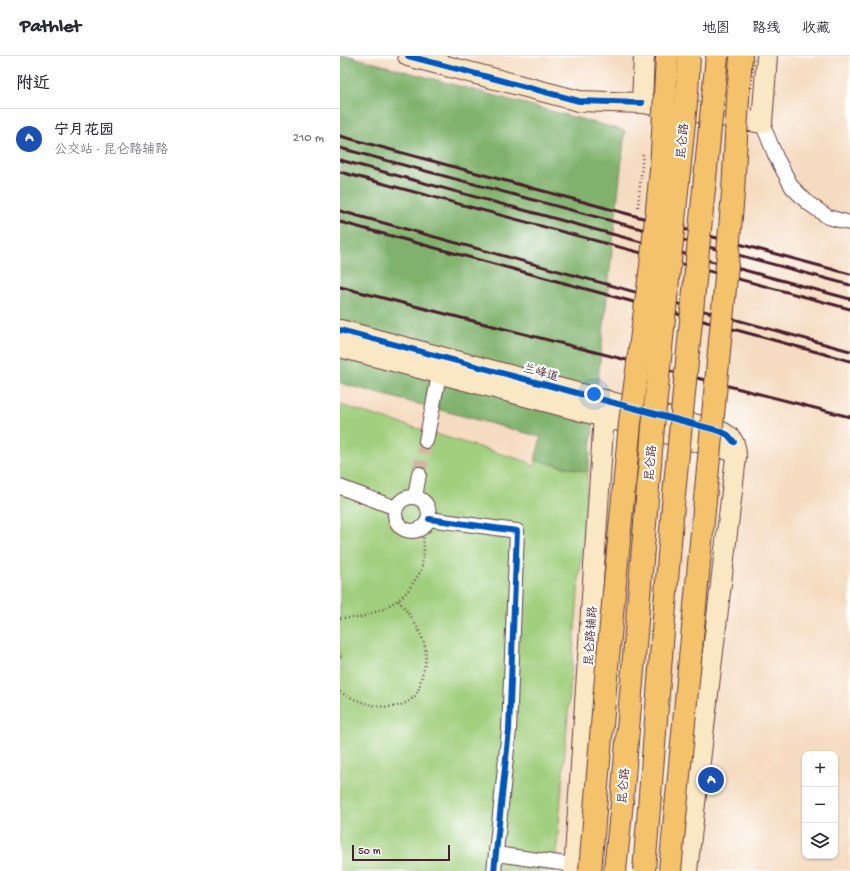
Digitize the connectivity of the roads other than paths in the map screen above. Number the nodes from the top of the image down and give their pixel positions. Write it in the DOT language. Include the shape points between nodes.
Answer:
graph roads {
  1 [pos="408,56"];
  2 [pos="644,56"];
  3 [pos="666,56"];
  4 [pos="684,56"];
  5 [pos="689,56"];
  6 [pos="717,56"];
  7 [pos="741,56"];
  8 [pos="767,56"];
  9 [pos="738,100"];
  10 [pos="642,103"];
  11 [pos="762,123"];
  12 [pos="661,170"];
  13 [pos="850,223"];
  14 [pos="651,266"];
  15 [pos="340,330"];
  16 [pos="340,347"];
  17 [pos="441,365"];
  18 [pos="605,409"];
  19 [pos="653,427"];
  20 [pos="426,441"];
  21 [pos="419,474"];
  22 [pos="340,487"];
  23 [pos="415,497"];
  24 [pos="396,508"];
  25 [pos="426,523"];
  26 [pos="656,734"];
  27 [pos="496,854"];
  28 [pos="579,869"];
  29 [pos="494,871"];
  30 [pos="615,871"];
  31 [pos="644,871"];
  32 [pos="670,871"];
  33 [pos="687,871"];
  1 -- 10 [label="main road" via="579,101"];
  2 -- 10 [label="main road"];
  3 -- 12 [label="highway, bridge"];
  4 -- 12 [label="highway, bridge"];
  5 -- 19 [label="highway, 昆仑路, bridge"];
  6 -- 26 [label="highway, bridge" via="673,506"];
  7 -- 9 [label="highway"];
  8 -- 11 [label="main road"];
  9 -- 26 [label="highway, bridge"];
  9 -- 32 [label="highway, bridge" via="725,288"];
  10 -- 11 [label="main road"];
  11 -- 13 [label="street" via="792,186 808,203 828,217"];
  12 -- 14 [label="highway, bridge"];
  14 -- 19 [label="highway, bridge"];
  14 -- 28 [label="highway, bridge" via="630,423 605,689"];
  15 -- 17 [label="main road, 兰峰道"];
  16 -- 17 [label="main road, 兰峰道"];
  17 -- 18 [label="main road, 兰峰道"];
  17 -- 20 [label="street"];
  18 -- 28 [label="main road, 昆仑路辅路"];
  18 -- 33 [label="main road, 兰峰道" via="720,432 728,435 735,447"];
  19 -- 30 [label="highway, 昆仑路, bridge"];
  21 -- 23 [label="street"];
  22 -- 24 [label="street"];
  23 -- 24 [label="street" via="404,499"];
  23 -- 25 [label="street" via="426,503 429,508"];
  24 -- 25 [label="street" via="396,519 402,528 413,531"];
  25 -- 27 [label="street" via="517,530 509,730"];
  26 -- 31 [label="highway, bridge"];
  27 -- 28 [label="street"];
  27 -- 29 [label="street"];
}
